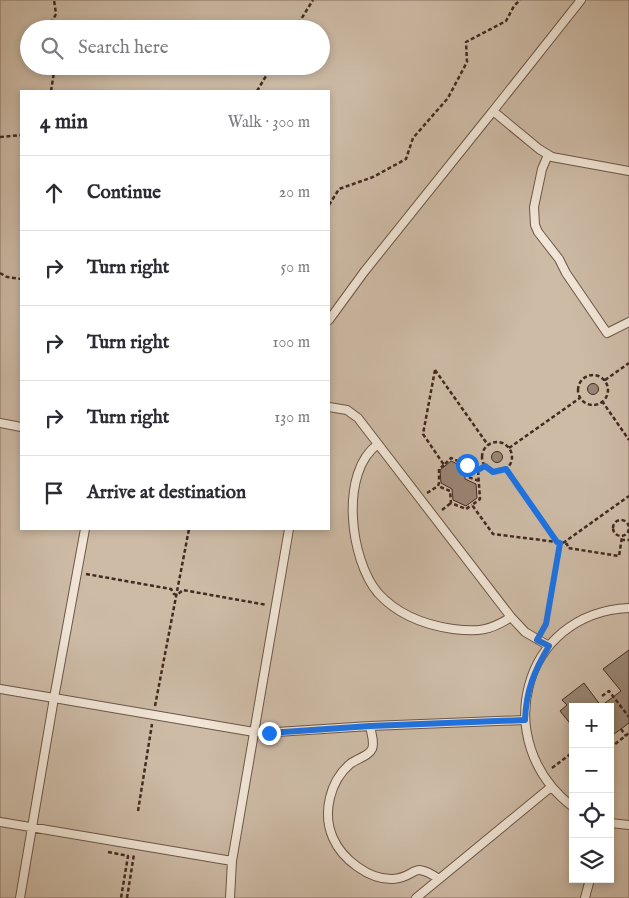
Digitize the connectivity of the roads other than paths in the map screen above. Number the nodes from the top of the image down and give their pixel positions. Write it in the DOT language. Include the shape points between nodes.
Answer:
graph roads {
  1 [pos="581,0"];
  2 [pos="493,111"];
  3 [pos="548,155"];
  4 [pos="629,171"];
  5 [pos="330,318"];
  6 [pos="629,322"];
  7 [pos="330,407"];
  8 [pos="0,424"];
  9 [pos="20,427"];
  10 [pos="378,444"];
  11 [pos="85,530"];
  12 [pos="289,530"];
  13 [pos="629,608"];
  14 [pos="511,617"];
  15 [pos="549,646"];
  16 [pos="0,689"];
  17 [pos="54,698"];
  18 [pos="525,720"];
  19 [pos="370,726"];
  20 [pos="254,732"];
  21 [pos="551,787"];
  22 [pos="569,803"];
  23 [pos="0,822"];
  24 [pos="614,823"];
  25 [pos="629,825"];
  26 [pos="32,827"];
  27 [pos="232,860"];
  28 [pos="439,879"];
  29 [pos="589,883"];
  30 [pos="20,898"];
  31 [pos="230,898"];
  32 [pos="416,898"];
  33 [pos="585,898"];
  1 -- 2 [label="lane"];
  2 -- 3 [label="lane"];
  2 -- 5 [label="lane"];
  3 -- 4 [label="lane"];
  3 -- 6 [label="lane" via="534,207 538,232 607,333"];
  7 -- 10 [label="lane" via="354,414"];
  8 -- 9 [label="lane"];
  10 -- 14 [label="lane"];
  10 -- 14 [label="lane" via="367,455 360,470 353,508 356,544 374,587 400,611 438,626 486,630"];
  11 -- 17 [label="lane"];
  12 -- 20 [label="lane"];
  13 -- 15 [label="lane" via="604,612 579,622 562,632"];
  14 -- 15 [label="lane" via="525,632"];
  15 -- 18 [label="lane" via="530,683"];
  16 -- 17 [label="lane"];
  17 -- 20 [label="lane"];
  17 -- 26 [label="lane"];
  18 -- 19 [label="lane"];
  18 -- 21 [label="lane" via="531,753"];
  19 -- 20 [label="lane"];
  19 -- 28 [label="lane" via="372,749 346,768 331,791 328,814 333,838 348,860 374,874 394,879 421,870"];
  20 -- 27 [label="lane"];
  21 -- 22 [label="lane"];
  21 -- 28 [label="lane"];
  23 -- 26 [label="lane"];
  24 -- 25 [label="lane"];
  26 -- 27 [label="lane"];
  26 -- 30 [label="lane"];
  27 -- 31 [label="lane"];
  28 -- 32 [label="lane"];
  29 -- 33 [label="lane"];
}
